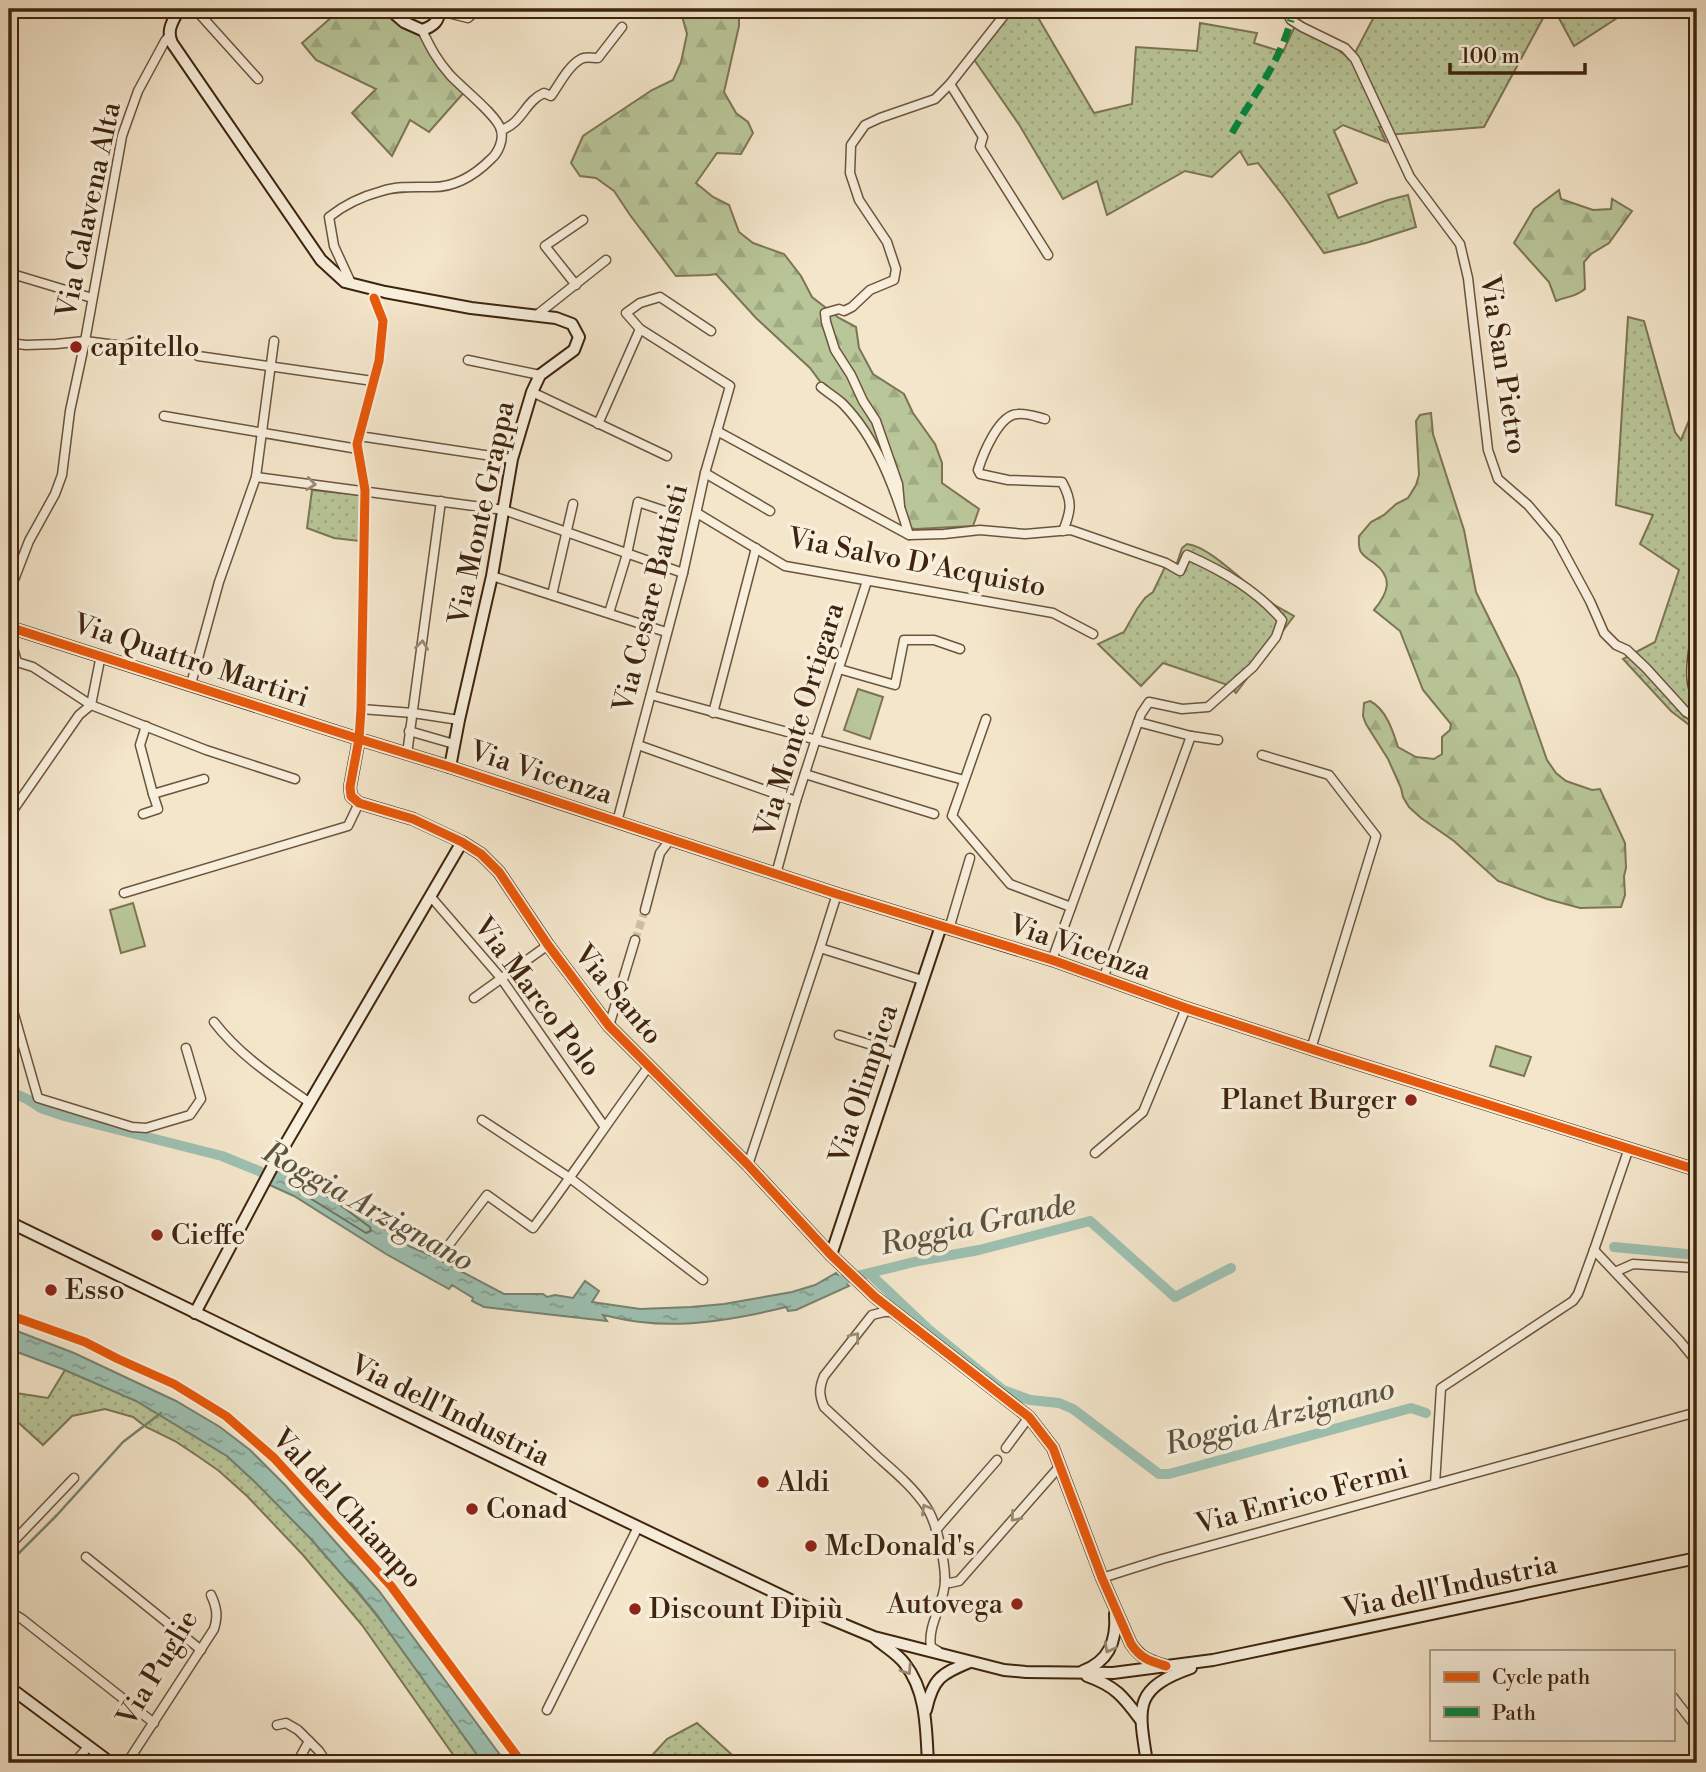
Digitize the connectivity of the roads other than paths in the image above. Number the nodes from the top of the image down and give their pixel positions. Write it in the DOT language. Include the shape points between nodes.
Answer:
graph roads {
  1 [pos="179,9"];
  2 [pos="195,9"];
  3 [pos="389,9"];
  4 [pos="478,9"];
  5 [pos="1009,9"];
  6 [pos="1285,9"];
  7 [pos="440,10"];
  8 [pos="622,27"];
  9 [pos="422,30"];
  10 [pos="169,36"];
  11 [pos="258,79"];
  12 [pos="950,84"];
  13 [pos="501,130"];
  14 [pos="583,220"];
  15 [pos="1048,255"];
  16 [pos="606,260"];
  17 [pos="9,273"];
  18 [pos="351,283"];
  19 [pos="576,285"];
  20 [pos="92,298"];
  21 [pos="374,298"];
  22 [pos="538,314"];
  23 [pos="640,329"];
  24 [pos="711,331"];
  25 [pos="140,340"];
  26 [pos="85,341"];
  27 [pos="274,341"];
  28 [pos="9,343"];
  29 [pos="198,356"];
  30 [pos="468,360"];
  31 [pos="271,366"];
  32 [pos="540,376"];
  33 [pos="373,381"];
  34 [pos="821,387"];
  35 [pos="531,392"];
  36 [pos="164,416"];
  37 [pos="1045,419"];
  38 [pos="598,424"];
  39 [pos="717,431"];
  40 [pos="262,433"];
  41 [pos="359,436"];
  42 [pos="358,449"];
  43 [pos="667,457"];
  44 [pos="512,459"];
  45 [pos="705,473"];
  46 [pos="256,477"];
  47 [pos="365,491"];
  48 [pos="441,501"];
  49 [pos="573,504"];
  50 [pos="900,506"];
  51 [pos="504,510"];
  52 [pos="665,511"];
  53 [pos="770,511"];
  54 [pos="697,513"];
  55 [pos="1063,531"];
  56 [pos="566,533"];
  57 [pos="909,534"];
  58 [pos="757,548"];
  59 [pos="627,554"];
  60 [pos="683,573"];
  61 [pos="492,576"];
  62 [pos="867,581"];
  63 [pos="552,595"];
  64 [pos="609,613"];
  65 [pos="11,627"];
  66 [pos="1697,627"];
  67 [pos="666,632"];
  68 [pos="1093,634"];
  69 [pos="960,649"];
  70 [pos="101,655"];
  71 [pos="13,663"];
  72 [pos="839,669"];
  73 [pos="191,684"];
  74 [pos="651,695"];
  75 [pos="1697,696"];
  76 [pos="91,705"];
  77 [pos="361,709"];
  78 [pos="413,713"];
  79 [pos="713,713"];
  80 [pos="986,719"];
  81 [pos="1697,719"];
  82 [pos="459,720"];
  83 [pos="1138,722"];
  84 [pos="146,726"];
  85 [pos="409,731"];
  86 [pos="1192,736"];
  87 [pos="359,739"];
  88 [pos="816,739"];
  89 [pos="1218,740"];
  90 [pos="454,744"];
  91 [pos="638,745"];
  92 [pos="407,754"];
  93 [pos="1262,755"];
  94 [pos="450,767"];
  95 [pos="805,774"];
  96 [pos="204,779"];
  97 [pos="295,779"];
  98 [pos="964,780"];
  99 [pos="153,794"];
  100 [pos="796,801"];
  101 [pos="359,803"];
  102 [pos="143,814"];
  103 [pos="934,814"];
  104 [pos="9,816"];
  105 [pos="617,822"];
  106 [pos="670,840"];
  107 [pos="462,842"];
  108 [pos="970,858"];
  109 [pos="776,874"];
  110 [pos="124,893"];
  111 [pos="837,894"];
  112 [pos="431,897"];
  113 [pos="1071,907"];
  114 [pos="645,910"];
  115 [pos="945,928"];
  116 [pos="635,940"];
  117 [pos="548,945"];
  118 [pos="820,948"];
  119 [pos="1052,960"];
  120 [pos="501,978"];
  121 [pos="1103,979"];
  122 [pos="922,980"];
  123 [pos="9,997"];
  124 [pos="474,998"];
  125 [pos="1186,1008"];
  126 [pos="214,1022"];
  127 [pos="608,1026"];
  128 [pos="839,1035"];
  129 [pos="186,1048"];
  130 [pos="1311,1049"];
  131 [pos="898,1053"];
  132 [pos="649,1066"];
  133 [pos="310,1103"];
  134 [pos="482,1121"];
  135 [pos="604,1126"];
  136 [pos="1629,1148"];
  137 [pos="1095,1153"];
  138 [pos="748,1165"];
  139 [pos="1697,1170"];
  140 [pos="570,1178"];
  141 [pos="9,1222"];
  142 [pos="448,1246"];
  143 [pos="1594,1250"];
  144 [pos="831,1255"];
  145 [pos="1697,1268"];
  146 [pos="1615,1272"];
  147 [pos="703,1280"];
  148 [pos="875,1297"];
  149 [pos="895,1312"];
  150 [pos="195,1313"];
  151 [pos="872,1315"];
  152 [pos="1697,1362"];
  153 [pos="1697,1412"];
  154 [pos="1029,1417"];
  155 [pos="1006,1448"];
  156 [pos="997,1460"];
  157 [pos="1060,1466"];
  158 [pos="74,1478"];
  159 [pos="1435,1484"];
  160 [pos="638,1527"];
  161 [pos="936,1530"];
  162 [pos="9,1546"];
  163 [pos="86,1557"];
  164 [pos="1697,1559"];
  165 [pos="1102,1578"];
  166 [pos="945,1581"];
  167 [pos="211,1595"];
  168 [pos="1115,1608"];
  169 [pos="9,1611"];
  170 [pos="874,1637"];
  171 [pos="201,1650"];
  172 [pos="950,1657"];
  173 [pos="1213,1660"];
  174 [pos="970,1662"];
  175 [pos="1166,1666"];
  176 [pos="1078,1673"];
  177 [pos="9,1687"];
  178 [pos="1674,1698"];
  179 [pos="547,1710"];
  180 [pos="925,1713"];
  181 [pos="1140,1719"];
  182 [pos="153,1723"];
  183 [pos="277,1725"];
  184 [pos="1697,1728"];
  185 [pos="309,1741"];
  186 [pos="88,1747"];
  187 [pos="74,1763"];
  188 [pos="111,1763"];
  189 [pos="127,1763"];
  190 [pos="297,1763"];
  191 [pos="327,1763"];
  192 [pos="928,1763"];
  193 [pos="1147,1763"];
  1 -- 10 [label="street, Via Calavena Alta"];
  2 -- 11 [label="street"];
  3 -- 9 [label="street"];
  4 -- 7 [label="street" via="468,18"];
  5 -- 12 [label="street"];
  6 -- 81 [label="street, Via San Pietro" via="1291,20 1345,48 1355,59 1410,177 1460,244 1488,450 1498,479 1556,538 1604,632"];
  7 -- 9 [label="street" via="437,21"];
  8 -- 13 [label="street" via="598,58 581,58 551,96 536,97 518,121"];
  9 -- 13 [label="street" via="434,55"];
  10 -- 18 [label="street, Via Monte Grappa" via="321,260"];
  10 -- 20 [label="street, Via Calavena Alta" via="138,91 122,136"];
  12 -- 15 [label="street" via="983,137 980,147"];
  12 -- 50 [label="street" via="934,99 865,125 851,145 850,173 859,200 887,242 896,269 894,280 870,290 852,307 825,313 835,350 876,421 898,484"];
  13 -- 18 [label="street" via="498,153 464,181 383,190 329,217 334,246"];
  14 -- 19 [label="street" via="545,246"];
  16 -- 19 [label="street"];
  17 -- 20 [label="street"];
  18 -- 22 [label="street, Via Monte Grappa" via="471,307"];
  19 -- 22 [label="street"];
  20 -- 26 [label="street, Via Calavena Alta"];
  21 -- 33 [label="street" via="383,321"];
  22 -- 32 [label="street, Via Monte Grappa" via="572,324 579,337 573,350"];
  23 -- 24 [label="street" via="626,313 660,297"];
  23 -- 38 [label="street"];
  23 -- 39 [label="street, Via Cesare Battisti" via="730,386"];
  25 -- 26 [label="street" via="124,346"];
  26 -- 28 [label="street"];
  26 -- 65 [label="street, Via Calavena Alta" via="62,475 12,585"];
  27 -- 31 [label="street"];
  29 -- 31 [label="street"];
  30 -- 32 [label="street"];
  31 -- 33 [label="street"];
  31 -- 40 [label="street"];
  32 -- 35 [label="street, Via Monte Grappa"];
  33 -- 41 [label="street"];
  34 -- 50 [label="street" via="867,435"];
  35 -- 38 [label="street"];
  35 -- 44 [label="street, Via Monte Grappa"];
  36 -- 40 [label="street"];
  37 -- 55 [label="street" via="1016,413 1006,418 978,470 1008,480 1062,482 1071,512"];
  38 -- 43 [label="street"];
  39 -- 45 [label="street, Via Cesare Battisti"];
  39 -- 57 [label="street"];
  40 -- 42 [label="street"];
  40 -- 46 [label="street"];
  41 -- 42 [label="street"];
  41 -- 44 [label="street"];
  42 -- 47 [label="street"];
  44 -- 51 [label="street, Via Monte Grappa"];
  45 -- 53 [label="street"];
  45 -- 54 [label="street, Via Cesare Battisti"];
  46 -- 47 [label="street, one-way"];
  46 -- 73 [label="street" via="219,582"];
  47 -- 48 [label="street"];
  47 -- 77 [label="street"];
  48 -- 51 [label="street"];
  78 -- 48 [label="street, one-way"];
  49 -- 56 [label="street"];
  50 -- 57 [label="street"];
  51 -- 56 [label="street"];
  51 -- 61 [label="street, Via Monte Grappa"];
  52 -- 59 [label="street" via="638,502"];
  54 -- 58 [label="street, Via Salvo D'Acquisto"];
  54 -- 60 [label="street, Via Cesare Battisti"];
  55 -- 57 [label="street"];
  55 -- 83 [label="street" via="1071,530 1180,571 1187,555 1219,569 1282,620 1276,637 1253,667 1208,707 1182,709 1149,702"];
  56 -- 59 [label="street"];
  56 -- 63 [label="street"];
  58 -- 62 [label="street, Via Salvo D'Acquisto" via="785,566"];
  58 -- 79 [label="street"];
  59 -- 60 [label="street"];
  59 -- 64 [label="street"];
  60 -- 67 [label="street, Via Cesare Battisti"];
  61 -- 63 [label="street"];
  61 -- 82 [label="street, Via Monte Grappa"];
  62 -- 68 [label="street, Via Salvo D'Acquisto" via="1053,612"];
  62 -- 72 [label="street, Via Monte Ortigara"];
  63 -- 64 [label="street"];
  64 -- 67 [label="street"];
  65 -- 70 [label="street, Via Quattro Martiri"];
  65 -- 71 [label="street, Via Calavena Alta"];
  66 -- 75 [label="street" via="1692,678"];
  67 -- 74 [label="street, Via Cesare Battisti"];
  69 -- 72 [label="street" via="934,640 904,640 895,685"];
  70 -- 73 [label="street, Via Quattro Martiri"];
  70 -- 76 [label="street, Via Quattro Martiri"];
  71 -- 76 [label="street" via="33,667"];
  72 -- 88 [label="street, Via Monte Ortigara"];
  73 -- 87 [label="street, Via Quattro Martiri"];
  74 -- 79 [label="street"];
  74 -- 91 [label="street, Via Cesare Battisti"];
  76 -- 84 [label="street"];
  76 -- 104 [label="street" via="79,715"];
  77 -- 78 [label="street"];
  77 -- 87 [label="street"];
  78 -- 82 [label="street"];
  78 -- 85 [label="street"];
  79 -- 88 [label="street"];
  80 -- 98 [label="street"];
  82 -- 90 [label="street, Via Monte Grappa"];
  83 -- 86 [label="street"];
  83 -- 113 [label="street"];
  84 -- 97 [label="street"];
  84 -- 99 [label="street" via="140,745"];
  85 -- 90 [label="street"];
  85 -- 92 [label="street"];
  86 -- 89 [label="street"];
  86 -- 121 [label="street"];
  87 -- 92 [label="street, Via Quattro Martiri"];
  87 -- 101 [label="street" via="350,787 351,796"];
  88 -- 95 [label="street, Via Monte Ortigara"];
  88 -- 98 [label="street"];
  90 -- 94 [label="street, Via Monte Grappa"];
  91 -- 100 [label="street"];
  91 -- 105 [label="street, Via Cesare Battisti"];
  92 -- 94 [label="street, Via Vicenza"];
  93 -- 130 [label="street" via="1329,775 1376,836"];
  94 -- 105 [label="street, Via Vicenza"];
  95 -- 100 [label="street, Via Monte Ortigara"];
  95 -- 103 [label="street"];
  96 -- 99 [label="street"];
  98 -- 113 [label="street" via="952,816 1010,884"];
  99 -- 102 [label="street" via="158,809"];
  100 -- 109 [label="street, Via Monte Ortigara"];
  101 -- 107 [label="street, Via Santo" via="413,819"];
  101 -- 110 [label="street" via="348,826"];
  105 -- 106 [label="street, Via Vicenza"];
  106 -- 109 [label="street, Via Vicenza"];
  106 -- 114 [label="street" via="660,853"];
  107 -- 112 [label="street"];
  107 -- 117 [label="street, Via Santo" via="499,872"];
  108 -- 115 [label="street"];
  109 -- 111 [label="street, Via Vicenza"];
  111 -- 115 [label="street, Via Vicenza"];
  111 -- 118 [label="street"];
  112 -- 120 [label="street, Via Marco Polo"];
  112 -- 133 [label="street"];
  113 -- 119 [label="street"];
  115 -- 119 [label="street, Via Vicenza"];
  115 -- 122 [label="street, Via Olimpica"];
  116 -- 127 [label="street"];
  117 -- 120 [label="street"];
  117 -- 127 [label="street, Via Santo"];
  118 -- 122 [label="street"];
  118 -- 138 [label="street"];
  119 -- 121 [label="street, Via Vicenza"];
  120 -- 124 [label="street"];
  120 -- 135 [label="street, Via Marco Polo"];
  121 -- 125 [label="street, Via Vicenza"];
  122 -- 131 [label="street, Via Olimpica"];
  123 -- 129 [label="street" via="38,1098 132,1127 146,1128 190,1115 201,1099"];
  125 -- 130 [label="street, Via Vicenza"];
  125 -- 137 [label="street" via="1143,1112"];
  126 -- 133 [label="street" via="226,1038"];
  127 -- 132 [label="street, Via Santo"];
  128 -- 131 [label="street"];
  130 -- 136 [label="street, Via Vicenza"];
  131 -- 144 [label="street, Via Olimpica"];
  132 -- 135 [label="street"];
  132 -- 138 [label="street, Via Santo"];
  133 -- 150 [label="street"];
  134 -- 140 [label="street"];
  135 -- 140 [label="street"];
  136 -- 139 [label="street, Via Vicenza"];
  136 -- 143 [label="street, Via Enrico Fermi"];
  138 -- 144 [label="street, Via Santo"];
  140 -- 142 [label="street" via="533,1228 486,1195"];
  140 -- 147 [label="street"];
  141 -- 150 [label="street, Via dell'Industria"];
  143 -- 146 [label="street"];
  143 -- 159 [label="street, Via Enrico Fermi" via="1573,1301 1441,1388"];
  144 -- 148 [label="street, Via Santo"];
  145 -- 146 [label="street" via="1633,1264"];
  146 -- 152 [label="street"];
  148 -- 149 [label="street, Via Santo"];
  148 -- 151 [label="street"];
  149 -- 151 [label="street"];
  149 -- 154 [label="street, Via Santo"];
  150 -- 160 [label="street, Via dell'Industria"];
  161 -- 151 [label="street, one-way" via="912,1488 824,1407 819,1395 824,1376"];
  153 -- 159 [label="street"];
  154 -- 155 [label="street"];
  154 -- 157 [label="street, Via Santo" via="1053,1448"];
  156 -- 161 [label="street"];
  157 -- 165 [label="street, Via Santo"];
  157 -- 166 [label="street, one-way" via="959,1581"];
  158 -- 162 [label="street"];
  159 -- 165 [label="street, Via Enrico Fermi"];
  160 -- 170 [label="street, Via dell'Industria"];
  160 -- 179 [label="street"];
  161 -- 166 [label="street"];
  163 -- 171 [label="street"];
  164 -- 173 [label="street, Via dell'Industria"];
  165 -- 168 [label="street, Via Santo"];
  166 -- 172 [label="street" via="929,1637 930,1647"];
  167 -- 171 [label="street, Via Puglie" via="218,1615"];
  168 -- 175 [label="street, Via Santo" via="1138,1654"];
  168 -- 176 [label="street, one-way" via="1115,1636 1110,1647 1103,1659"];
  169 -- 182 [label="street"];
  170 -- 172 [label="street, Via dell'Industria"];
  170 -- 180 [label="street, Via dell'Industria, one-way" via="904,1663 916,1682"];
  171 -- 182 [label="street, Via Puglie"];
  172 -- 174 [label="street, Via dell'Industria"];
  173 -- 175 [label="street, Via dell'Industria"];
  173 -- 181 [label="street, Via dell'Industria" via="1157,1682 1144,1698"];
  174 -- 176 [label="street, Via dell'Industria" via="1004,1670"];
  174 -- 180 [label="street, Via dell'Industria" via="946,1672 931,1689"];
  175 -- 176 [label="street, Via dell'Industria"];
  176 -- 181 [label="street, Via dell'Industria" via="1106,1683"];
  177 -- 186 [label="street"];
  178 -- 184 [label="street"];
  180 -- 192 [label="street, Via dell'Industria"];
  181 -- 193 [label="street"];
  182 -- 189 [label="street, Via Puglie"];
  183 -- 185 [label="street" via="286,1723"];
  185 -- 190 [label="street"];
  185 -- 191 [label="street"];
  186 -- 187 [label="street"];
  186 -- 188 [label="street"];
}
